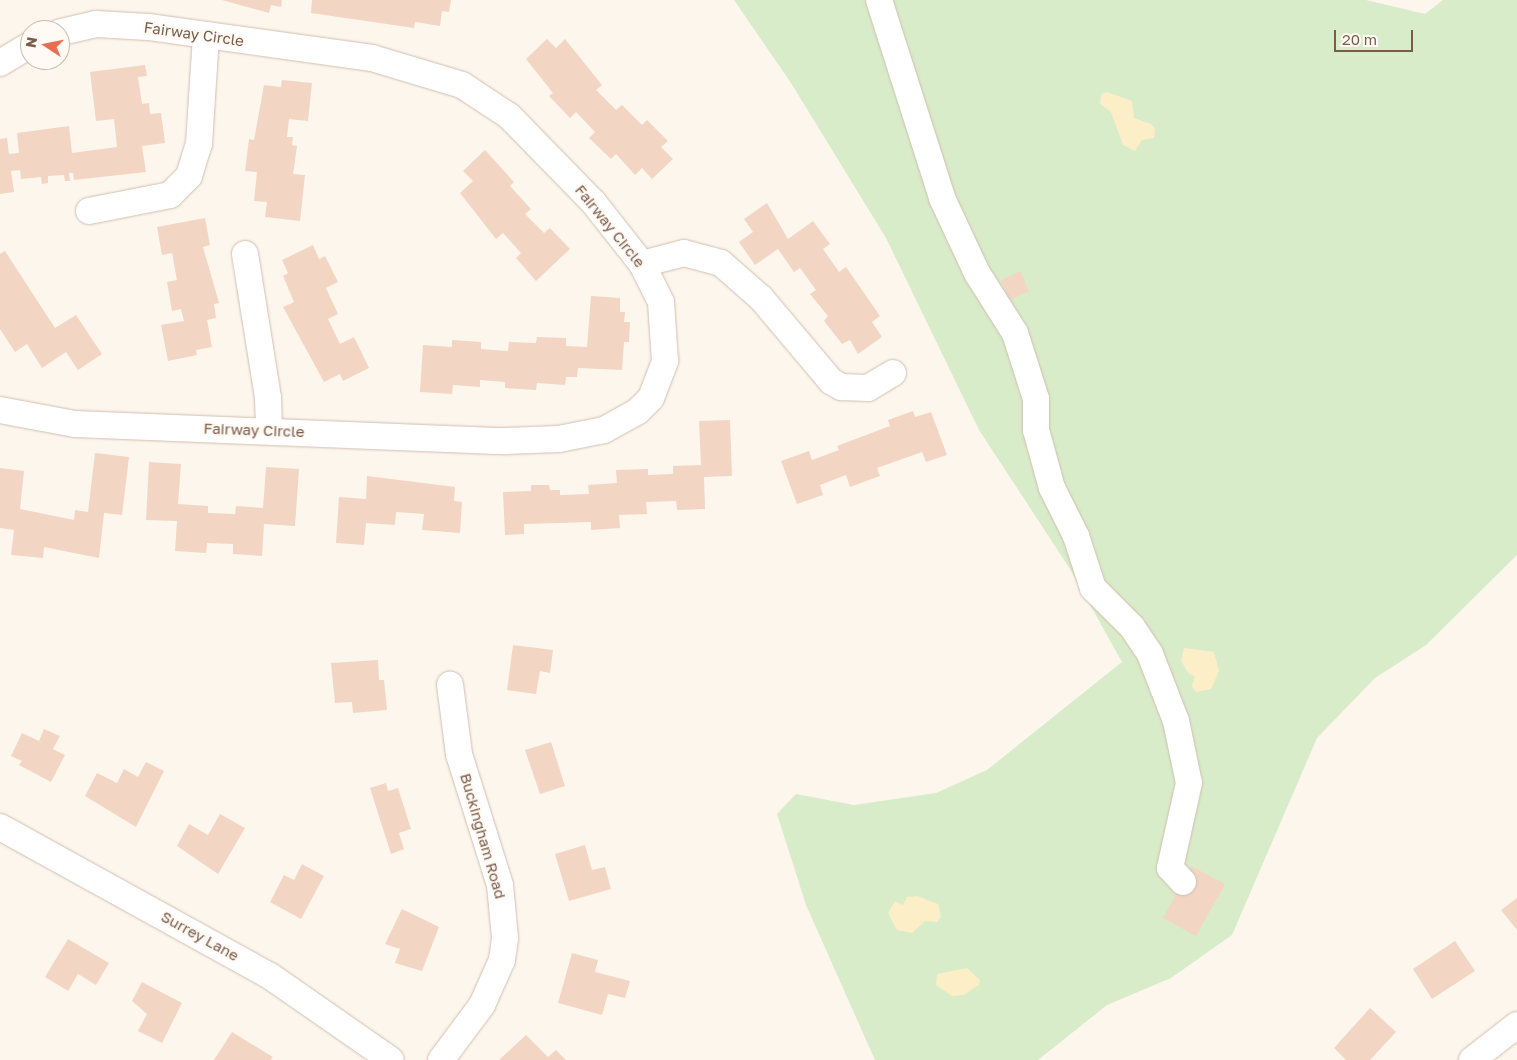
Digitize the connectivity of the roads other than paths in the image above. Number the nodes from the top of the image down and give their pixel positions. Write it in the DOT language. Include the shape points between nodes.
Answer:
graph roads {
  1 [pos="880,0"];
  2 [pos="70,30"];
  3 [pos="206,35"];
  4 [pos="20,51"];
  5 [pos="0,63"];
  6 [pos="89,212"];
  7 [pos="245,254"];
  8 [pos="642,264"];
  9 [pos="894,373"];
  10 [pos="0,410"];
  11 [pos="268,430"];
  12 [pos="450,686"];
  13 [pos="0,826"];
  14 [pos="1183,882"];
  15 [pos="1517,1025"];
  16 [pos="391,1060"];
  17 [pos="441,1060"];
  18 [pos="1472,1060"];
  1 -- 14 [label="street" via="942,198 977,273 1015,333 1036,399 1036,430 1052,488 1068,518 1093,588 1132,628 1150,654 1176,721 1189,782 1170,868"];
  2 -- 3 [label="street, Fairway Circle" via="96,24 122,24"];
  3 -- 6 [label="street" via="199,144 189,176 170,195"];
  3 -- 8 [label="street, Fairway Circle" via="372,58 462,85 509,116 594,203"];
  4 -- 5 [label="street"];
  7 -- 11 [label="street" via="268,398"];
  8 -- 9 [label="street" via="684,253 704,255 721,263 761,298 831,381 841,388 868,388"];
  8 -- 11 [label="street, Fairway Circle" via="661,302 665,361 651,398 622,423 583,435 535,441"];
  10 -- 11 [label="street, Fairway Circle" via="75,424"];
  12 -- 17 [label="street, Buckingham Road" via="459,754 500,885 506,938 502,960 482,1005"];
  13 -- 16 [label="street, Surrey Lane" via="270,976"];
  15 -- 18 [label="street"];
}
